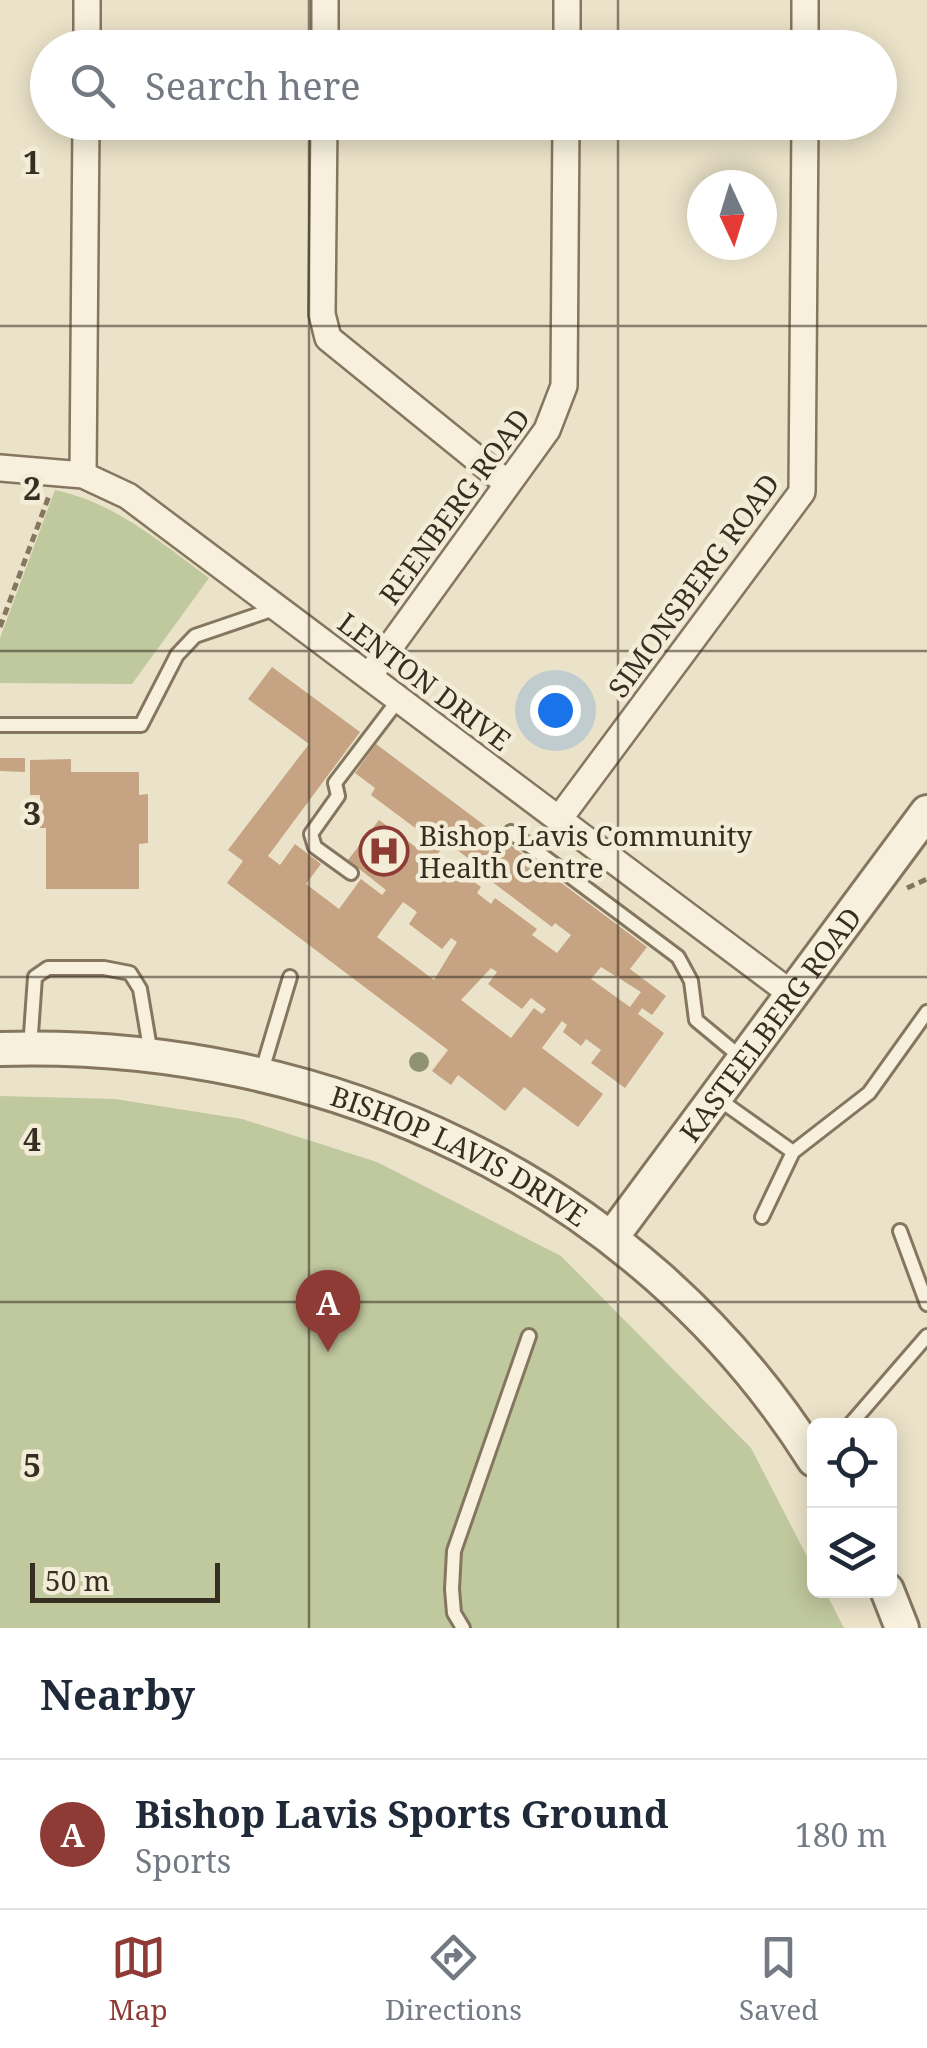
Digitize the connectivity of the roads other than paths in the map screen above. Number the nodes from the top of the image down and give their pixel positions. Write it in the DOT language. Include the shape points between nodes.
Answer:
graph roads {
  1 [pos="88,0"];
  2 [pos="325,0"];
  3 [pos="567,0"];
  4 [pos="806,0"];
  5 [pos="87,30"];
  6 [pos="325,30"];
  7 [pos="566,30"];
  8 [pos="805,30"];
  9 [pos="85,140"];
  10 [pos="324,140"];
  11 [pos="566,140"];
  12 [pos="805,140"];
  13 [pos="0,468"];
  14 [pos="71,472"];
  15 [pos="508,484"];
  16 [pos="277,608"];
  17 [pos="369,676"];
  18 [pos="399,699"];
  19 [pos="0,724"];
  20 [pos="927,812"];
  21 [pos="559,819"];
  22 [pos="511,832"];
  23 [pos="351,873"];
  24 [pos="290,977"];
  25 [pos="793,995"];
  26 [pos="927,1012"];
  27 [pos="15,1048"];
  28 [pos="151,1054"];
  29 [pos="744,1060"];
  30 [pos="261,1074"];
  31 [pos="716,1097"];
  32 [pos="793,1152"];
  33 [pos="762,1217"];
  34 [pos="900,1231"];
  35 [pos="612,1237"];
  36 [pos="927,1304"];
  37 [pos="529,1336"];
  38 [pos="927,1336"];
  39 [pos="856,1418"];
  40 [pos="807,1446"];
  41 [pos="890,1598"];
  42 [pos="463,1628"];
  43 [pos="902,1628"];
  1 -- 5 [label="street"];
  2 -- 6 [label="street"];
  3 -- 7 [label="street"];
  4 -- 8 [label="street"];
  9 -- 14 [label="street"];
  10 -- 15 [label="street" via="322,314 328,338"];
  11 -- 15 [label="street, REENBERG ROAD" via="562,396 554,419"];
  12 -- 21 [label="street, SIMONSBERG ROAD" via="802,492"];
  13 -- 14 [label="street, LENTON DRIVE"];
  14 -- 16 [label="street, LENTON DRIVE" via="128,496"];
  15 -- 17 [label="street, REENBERG ROAD"];
  16 -- 17 [label="street, LENTON DRIVE"];
  16 -- 19 [label="lane" via="195,636 177,655 141,725"];
  17 -- 18 [label="street, LENTON DRIVE"];
  18 -- 21 [label="street, LENTON DRIVE"];
  18 -- 23 [label="lane" via="336,783 338,796 312,834 315,846"];
  20 -- 25 [label="street, KASTEELBERG ROAD"];
  21 -- 25 [label="street, LENTON DRIVE"];
  22 -- 29 [label="lane" via="678,957 691,981 696,1020"];
  24 -- 30 [label="lane"];
  25 -- 29 [label="street, KASTEELBERG ROAD"];
  26 -- 32 [label="lane" via="869,1094"];
  27 -- 28 [label="street, BISHOP LAVIS DRIVE"];
  27 -- 28 [label="lane" via="40,972 104,968 130,974 140,989"];
  28 -- 30 [label="street, BISHOP LAVIS DRIVE"];
  29 -- 31 [label="street, KASTEELBERG ROAD"];
  30 -- 35 [label="street, BISHOP LAVIS DRIVE" via="389,1112 461,1142"];
  31 -- 32 [label="lane"];
  31 -- 35 [label="street, KASTEELBERG ROAD"];
  32 -- 33 [label="lane"];
  34 -- 36 [label="lane"];
  35 -- 40 [label="street, BISHOP LAVIS DRIVE" via="696,1314"];
  37 -- 42 [label="lane" via="454,1550 454,1614"];
  38 -- 39 [label="lane"];
  41 -- 43 [label="street"];
}
